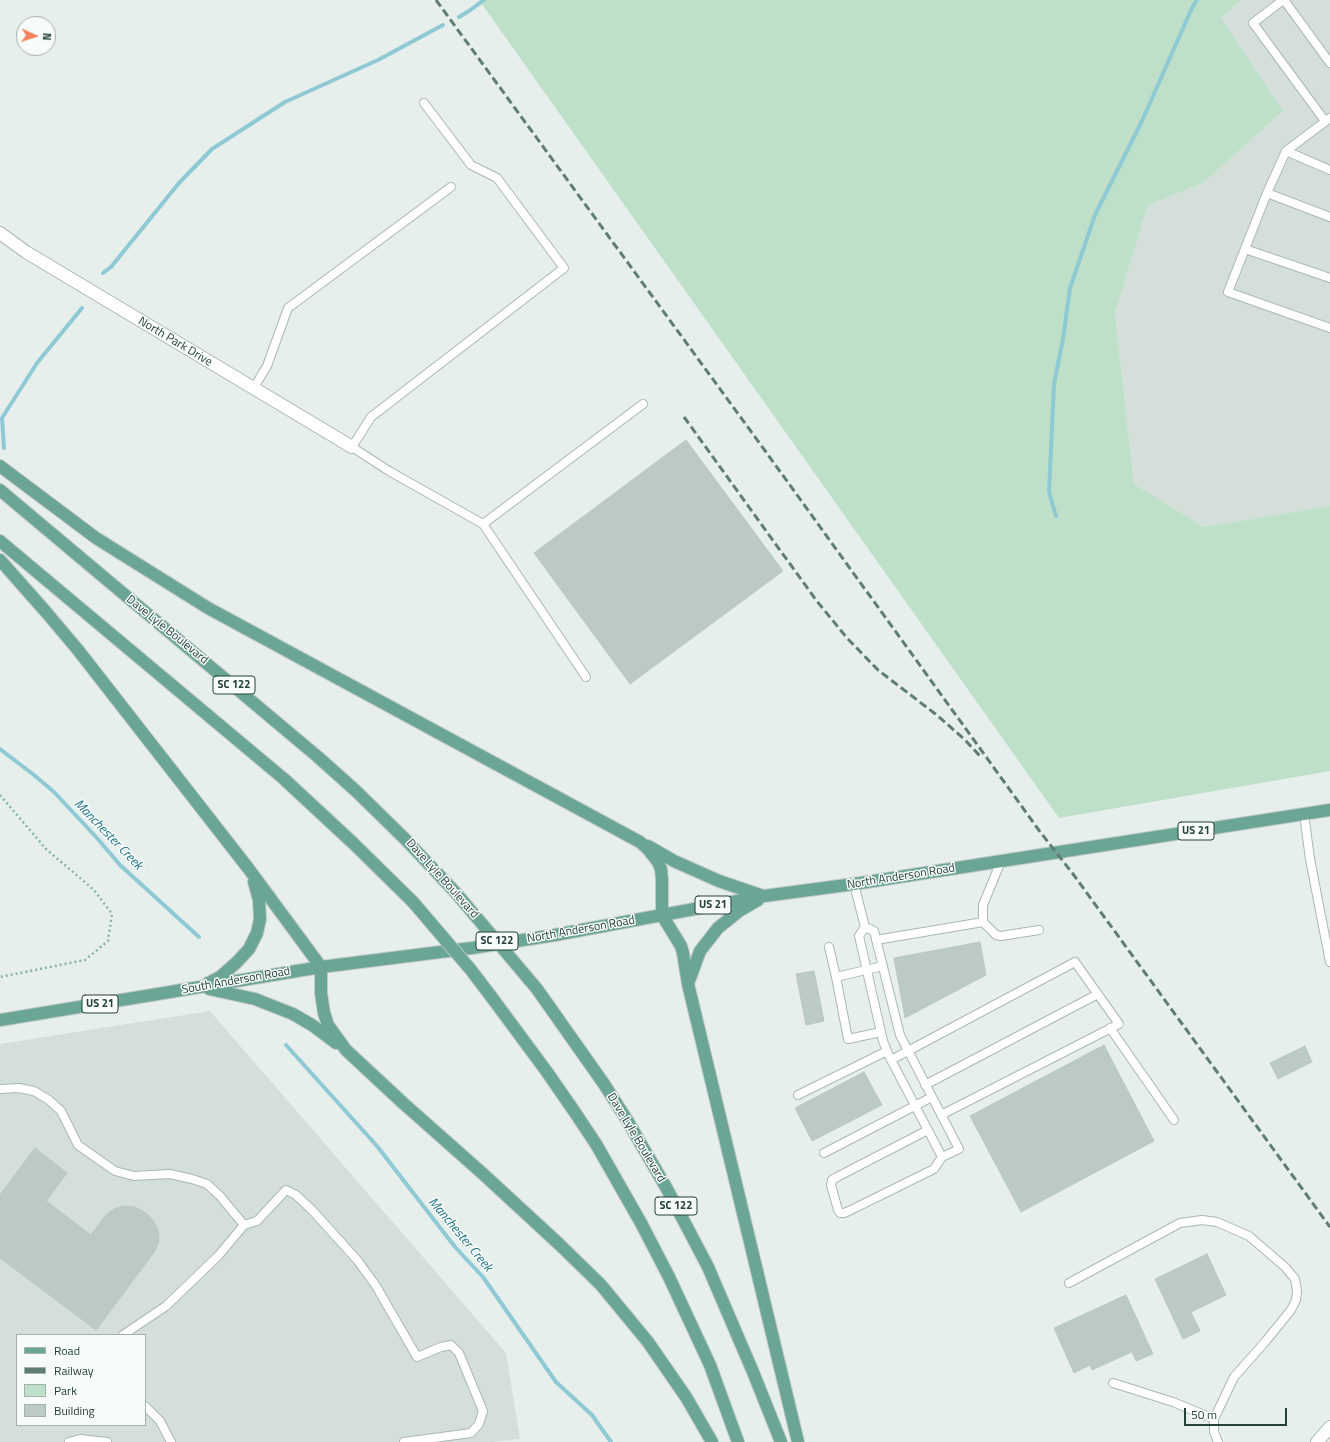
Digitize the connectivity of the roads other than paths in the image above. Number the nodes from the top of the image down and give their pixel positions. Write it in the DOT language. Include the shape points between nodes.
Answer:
graph roads {
  1 [pos="1284,0"];
  2 [pos="1330,62"];
  3 [pos="424,103"];
  4 [pos="1328,120"];
  5 [pos="1286,151"];
  6 [pos="1330,170"];
  7 [pos="451,187"];
  8 [pos="1267,193"];
  9 [pos="1330,217"];
  10 [pos="0,233"];
  11 [pos="1244,249"];
  12 [pos="1330,278"];
  13 [pos="1330,328"];
  14 [pos="253,389"];
  15 [pos="643,404"];
  16 [pos="352,447"];
  17 [pos="0,466"];
  18 [pos="0,490"];
  19 [pos="483,524"];
  20 [pos="0,541"];
  21 [pos="0,560"];
  22 [pos="586,677"];
  23 [pos="1330,810"];
  24 [pos="1304,814"];
  25 [pos="640,842"];
  26 [pos="1001,862"];
  27 [pos="248,868"];
  28 [pos="854,884"];
  29 [pos="764,896"];
  30 [pos="662,915"];
  31 [pos="983,922"];
  32 [pos="865,927"];
  33 [pos="1039,930"];
  34 [pos="876,940"];
  35 [pos="829,947"];
  36 [pos="472,948"];
  37 [pos="1330,962"];
  38 [pos="883,966"];
  39 [pos="321,967"];
  40 [pos="866,970"];
  41 [pos="836,977"];
  42 [pos="688,984"];
  43 [pos="200,987"];
  44 [pos="1098,994"];
  45 [pos="0,1020"];
  46 [pos="1110,1028"];
  47 [pos="881,1032"];
  48 [pos="346,1050"];
  49 [pos="887,1051"];
  50 [pos="907,1052"];
  51 [pos="891,1060"];
  52 [pos="925,1085"];
  53 [pos="0,1089"];
  54 [pos="798,1095"];
  55 [pos="932,1098"];
  56 [pos="915,1106"];
  57 [pos="941,1115"];
  58 [pos="1174,1120"];
  59 [pos="928,1130"];
  60 [pos="824,1153"];
  61 [pos="942,1157"];
  62 [pos="244,1225"];
  63 [pos="1069,1284"];
  64 [pos="124,1334"];
  65 [pos="1113,1382"];
  66 [pos="146,1407"];
  67 [pos="1214,1419"];
  68 [pos="1330,1426"];
  69 [pos="69,1442"];
  70 [pos="108,1442"];
  71 [pos="171,1442"];
  72 [pos="404,1442"];
  73 [pos="712,1442"];
  74 [pos="738,1442"];
  75 [pos="781,1442"];
  76 [pos="798,1442"];
  77 [pos="1218,1442"];
  78 [pos="1317,1442"];
  1 -- 2 [label="lane"];
  1 -- 4 [label="lane" via="1253,23"];
  3 -- 16 [label="lane" via="471,165 497,178 564,268 371,417"];
  4 -- 5 [label="lane"];
  5 -- 6 [label="lane"];
  5 -- 8 [label="lane"];
  7 -- 14 [label="lane" via="288,308 266,366"];
  8 -- 9 [label="lane"];
  8 -- 11 [label="lane"];
  10 -- 14 [label="street, North Park Drive" via="26,252"];
  11 -- 12 [label="lane"];
  11 -- 13 [label="lane" via="1228,292"];
  14 -- 16 [label="street, North Park Drive"];
  15 -- 19 [label="lane"];
  16 -- 19 [label="lane"];
  17 -- 25 [label="main road" via="96,538 208,608"];
  18 -- 75 [label="main road, Dave Lyle Boulevard / SC 122, bridge" via="356,791 456,893 537,989 608,1090 667,1189 708,1267"];
  19 -- 22 [label="lane"];
  20 -- 74 [label="main road, SC 122, bridge" via="284,779 413,902 471,970 574,1111 638,1217 669,1276 710,1365"];
  21 -- 27 [label="main road" via="78,650"];
  23 -- 24 [label="main road, North Anderson Road / US 21"];
  24 -- 26 [label="main road, North Anderson Road / US 21"];
  24 -- 37 [label="lane"];
  25 -- 29 [label="main road" via="696,871"];
  25 -- 30 [label="main road" via="648,849 661,869"];
  26 -- 28 [label="main road, North Anderson Road / US 21"];
  26 -- 31 [label="lane" via="983,905"];
  27 -- 39 [label="main road"];
  27 -- 43 [label="main road" via="256,885 259,900 260,919 257,933 249,949 237,962 220,977"];
  28 -- 29 [label="main road, North Anderson Road / US 21"];
  28 -- 32 [label="lane"];
  29 -- 30 [label="main road, North Anderson Road / US 21"];
  29 -- 42 [label="main road" via="718,928 700,952"];
  30 -- 36 [label="main road, North Anderson Road / US 21"];
  30 -- 42 [label="main road" via="681,946"];
  31 -- 33 [label="lane" via="996,935 1001,936"];
  31 -- 34 [label="lane"];
  32 -- 34 [label="lane" via="874,931"];
  32 -- 40 [label="lane" via="859,936"];
  34 -- 38 [label="lane"];
  35 -- 41 [label="lane"];
  36 -- 39 [label="main road, South Anderson Road / US 21"];
  38 -- 40 [label="lane"];
  38 -- 50 [label="lane" via="900,1035"];
  39 -- 43 [label="main road, South Anderson Road / US 21"];
  39 -- 48 [label="main road" via="324,1013 328,1025"];
  40 -- 41 [label="lane"];
  40 -- 47 [label="lane"];
  41 -- 47 [label="lane" via="848,1039"];
  42 -- 76 [label="main road"];
  43 -- 45 [label="main road, South Anderson Road / US 21"];
  43 -- 48 [label="main road" via="255,999 293,1014"];
  44 -- 46 [label="lane" via="1119,1024"];
  44 -- 50 [label="lane" via="1075,962"];
  44 -- 52 [label="lane"];
  46 -- 57 [label="lane"];
  46 -- 58 [label="lane"];
  47 -- 49 [label="lane"];
  48 -- 73 [label="main road" via="601,1285 648,1342 686,1397"];
  49 -- 51 [label="lane"];
  49 -- 54 [label="lane"];
  50 -- 51 [label="lane"];
  50 -- 52 [label="lane"];
  51 -- 56 [label="lane"];
  52 -- 55 [label="lane"];
  53 -- 62 [label="lane" via="19,1088 34,1091 49,1100 61,1111 78,1145 115,1171 134,1176 170,1174 207,1184"];
  55 -- 56 [label="lane"];
  55 -- 57 [label="lane"];
  56 -- 59 [label="lane"];
  56 -- 60 [label="lane"];
  57 -- 61 [label="lane" via="959,1149"];
  59 -- 61 [label="lane"];
  59 -- 61 [label="lane" via="832,1180 838,1210 840,1213 849,1211 934,1169"];
  62 -- 64 [label="lane" via="219,1255 166,1306"];
  62 -- 72 [label="lane" via="257,1221 286,1190 296,1195 358,1261 376,1286 417,1357 451,1345 460,1353 483,1411 479,1424 471,1433"];
  63 -- 67 [label="lane" via="1180,1223 1202,1220 1217,1222 1249,1236 1285,1266 1295,1278 1296,1300 1291,1310 1234,1377"];
  65 -- 67 [label="lane"];
  66 -- 71 [label="lane" via="160,1421"];
  67 -- 77 [label="lane" via="1214,1432"];
  68 -- 78 [label="street"];
  69 -- 70 [label="lane" via="80,1439"];
}
